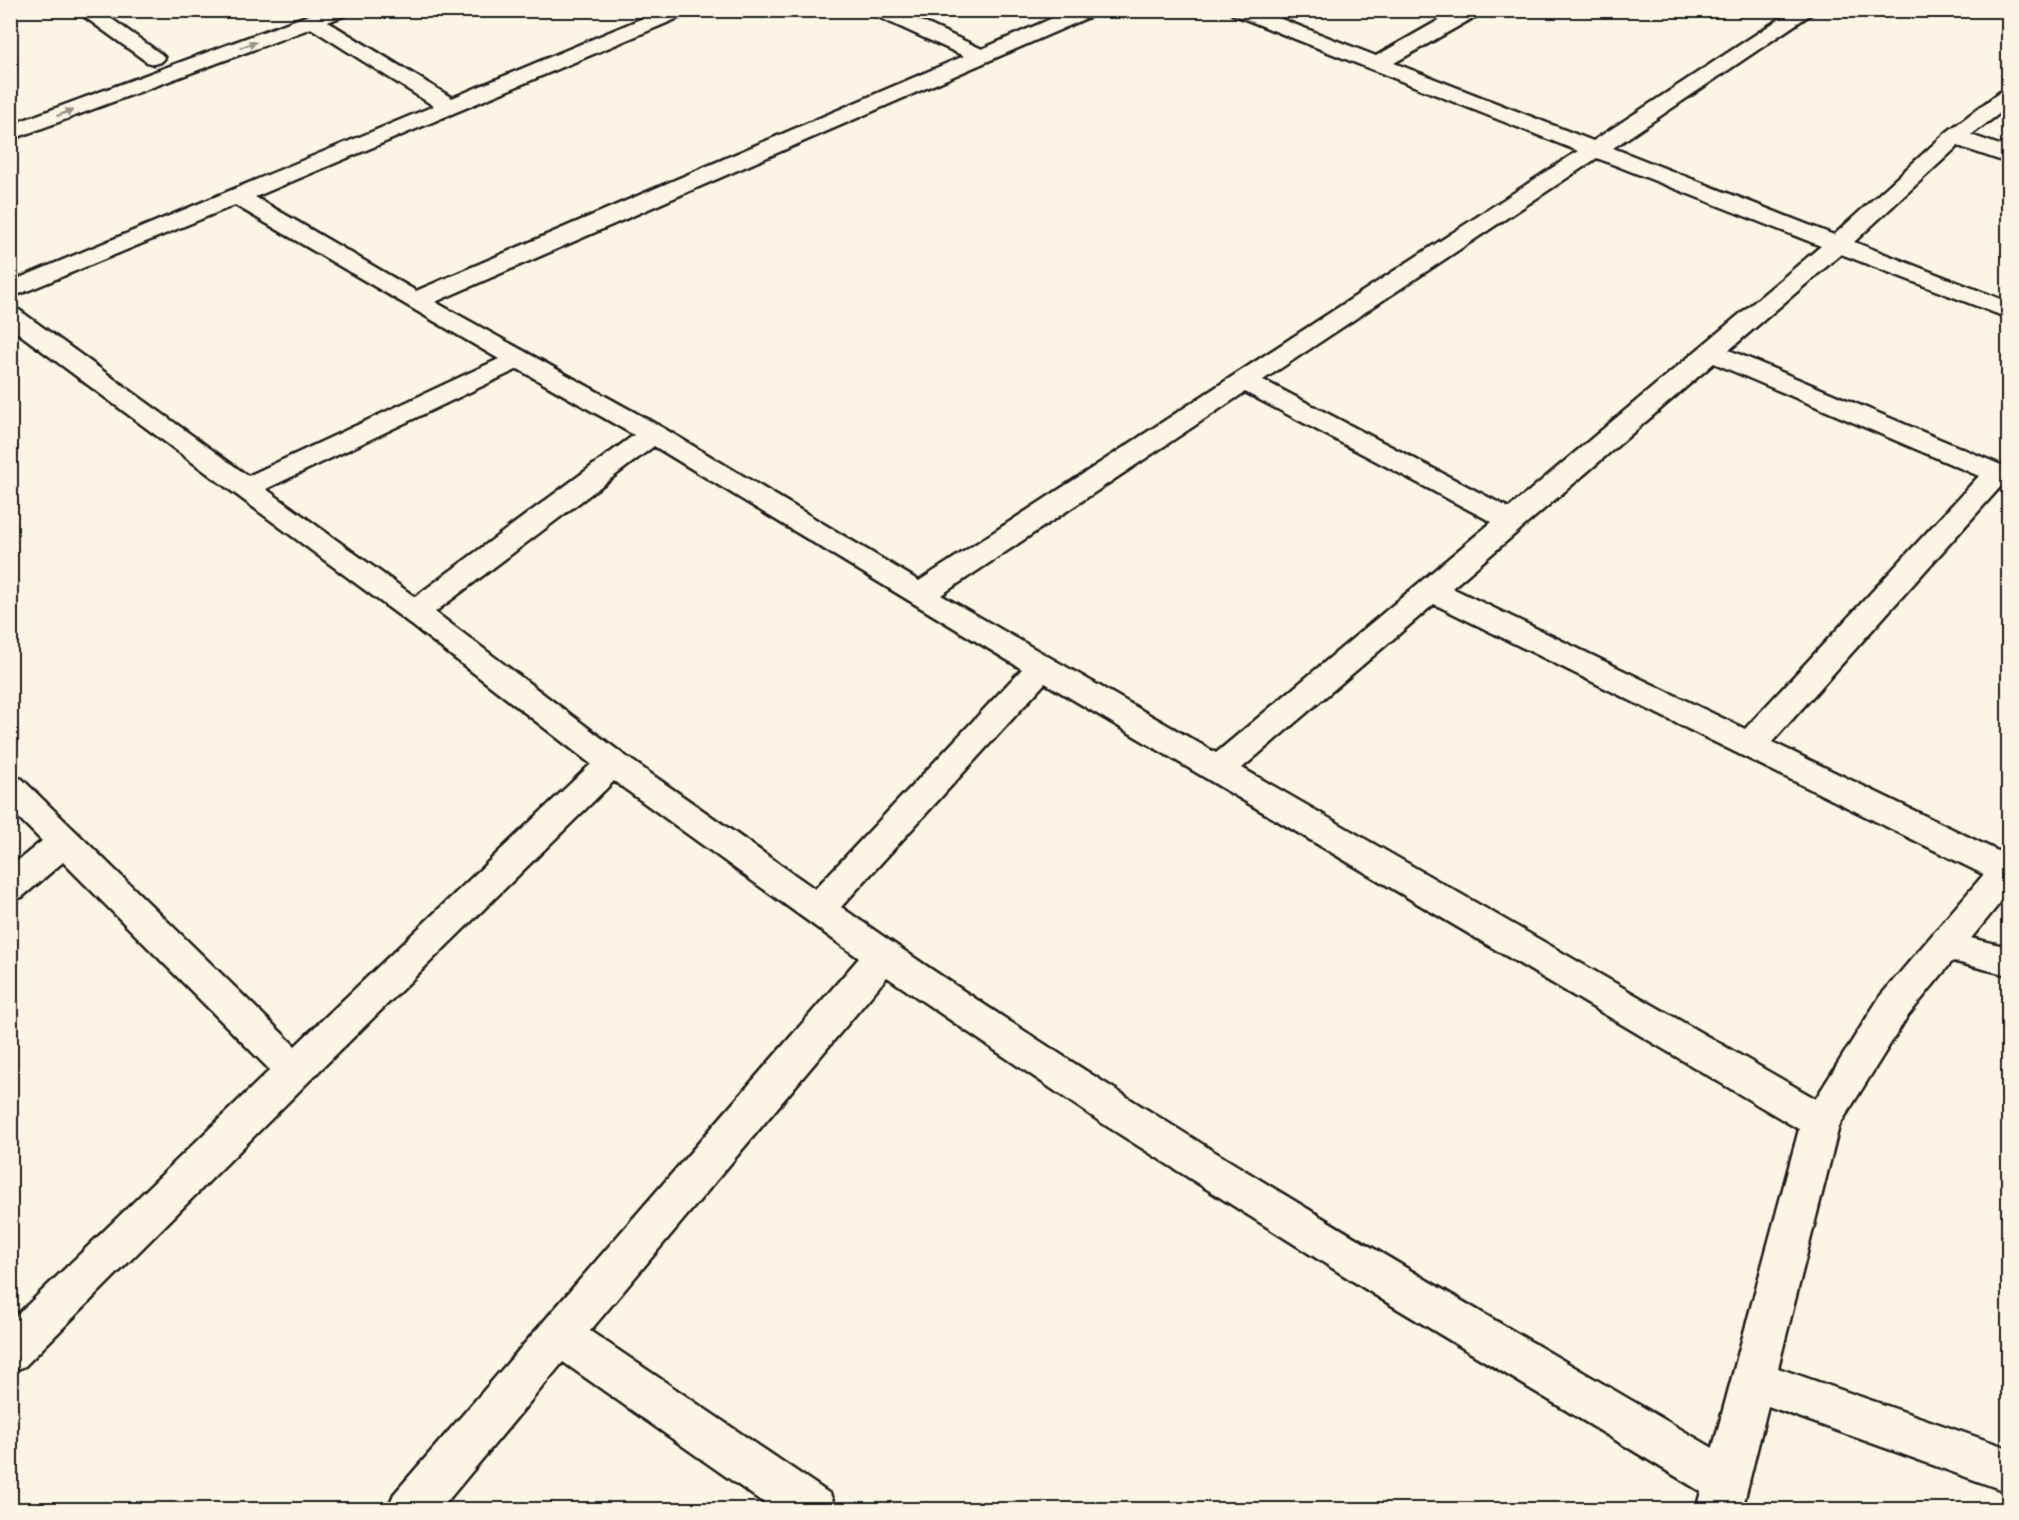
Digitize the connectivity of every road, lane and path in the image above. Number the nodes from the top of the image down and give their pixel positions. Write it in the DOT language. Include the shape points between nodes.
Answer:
graph roads {
  1 [pos="85,10"];
  2 [pos="287,10"];
  3 [pos="342,10"];
  4 [pos="681,10"];
  5 [pos="879,10"];
  6 [pos="1089,10"];
  7 [pos="1239,10"];
  8 [pos="1473,10"];
  9 [pos="1807,10"];
  10 [pos="313,21"];
  11 [pos="983,57"];
  12 [pos="154,58"];
  13 [pos="1377,64"];
  14 [pos="132,66"];
  15 [pos="2008,97"];
  16 [pos="451,107"];
  17 [pos="10,133"];
  18 [pos="1956,137"];
  19 [pos="1595,150"];
  20 [pos="2008,156"];
  21 [pos="236,196"];
  22 [pos="1838,244"];
  23 [pos="10,291"];
  24 [pos="416,301"];
  25 [pos="2008,311"];
  26 [pos="19,333"];
  27 [pos="1710,352"];
  28 [pos="519,359"];
  29 [pos="1246,382"];
  30 [pos="653,434"];
  31 [pos="2003,476"];
  32 [pos="246,488"];
  33 [pos="1512,521"];
  34 [pos="1431,590"];
  35 [pos="919,595"];
  36 [pos="415,612"];
  37 [pos="1042,667"];
  38 [pos="1749,746"];
  39 [pos="612,763"];
  40 [pos="1218,770"];
  41 [pos="10,788"];
  42 [pos="63,843"];
  43 [pos="2008,870"];
  44 [pos="10,887"];
  45 [pos="816,910"];
  46 [pos="1945,946"];
  47 [pos="883,956"];
  48 [pos="2008,961"];
  49 [pos="294,1070"];
  50 [pos="1821,1122"];
  51 [pos="558,1334"];
  52 [pos="10,1352"];
  53 [pos="1752,1380"];
  54 [pos="2008,1470"];
  55 [pos="1722,1495"];
  56 [pos="410,1509"];
  57 [pos="814,1509"];
  1 -- 12 [label="street"];
  2 -- 12 [label="street"];
  3 -- 10 [label="street"];
  4 -- 16 [label="street"];
  5 -- 11 [label="street"];
  6 -- 11 [label="street"];
  7 -- 13 [label="street"];
  8 -- 13 [label="street"];
  9 -- 19 [label="street"];
  10 -- 16 [label="street"];
  17 -- 10 [label="street, one-way"];
  11 -- 24 [label="street"];
  12 -- 14 [label="street"];
  13 -- 19 [label="street"];
  15 -- 18 [label="street"];
  16 -- 21 [label="street"];
  18 -- 20 [label="street"];
  18 -- 22 [label="street"];
  19 -- 22 [label="street"];
  19 -- 29 [label="street"];
  21 -- 23 [label="street"];
  21 -- 24 [label="street"];
  22 -- 25 [label="street"];
  22 -- 27 [label="street"];
  24 -- 28 [label="street"];
  26 -- 32 [label="street"];
  27 -- 31 [label="street"];
  27 -- 33 [label="street"];
  28 -- 30 [label="street"];
  28 -- 32 [label="street"];
  29 -- 33 [label="street"];
  29 -- 35 [label="street"];
  30 -- 35 [label="street"];
  30 -- 36 [label="street"];
  31 -- 38 [label="street"];
  32 -- 36 [label="street"];
  33 -- 34 [label="street"];
  34 -- 38 [label="street"];
  34 -- 40 [label="street"];
  35 -- 37 [label="street"];
  36 -- 39 [label="street"];
  37 -- 40 [label="street"];
  37 -- 45 [label="street"];
  38 -- 43 [label="street"];
  39 -- 45 [label="street"];
  39 -- 49 [label="street"];
  40 -- 50 [label="street"];
  41 -- 42 [label="street"];
  42 -- 44 [label="street"];
  42 -- 49 [label="street"];
  43 -- 46 [label="street"];
  45 -- 47 [label="street"];
  46 -- 48 [label="street"];
  46 -- 50 [label="street" via="1894,1006"];
  47 -- 51 [label="street"];
  47 -- 55 [label="street" via="1119,1113 1398,1286"];
  49 -- 52 [label="street"];
  50 -- 53 [label="street"];
  51 -- 56 [label="street"];
  51 -- 57 [label="street"];
  53 -- 54 [label="street"];
  53 -- 55 [label="street"];
}
